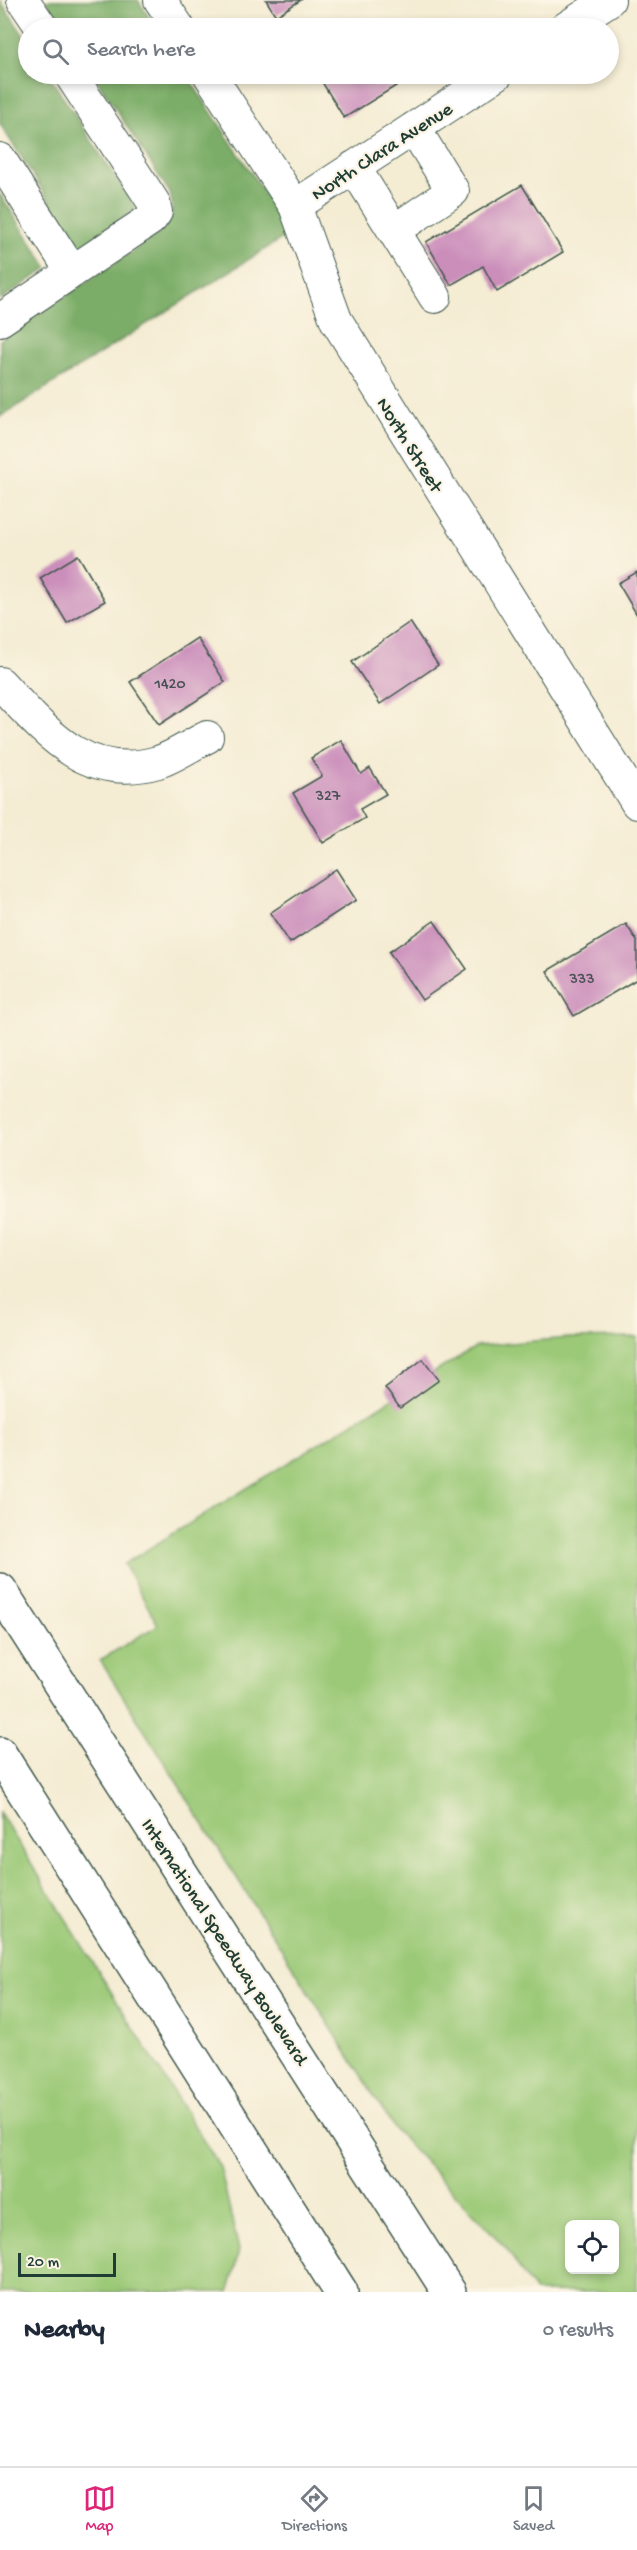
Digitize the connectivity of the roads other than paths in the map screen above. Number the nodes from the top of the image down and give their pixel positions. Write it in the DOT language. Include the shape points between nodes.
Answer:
graph roads {
  1 [pos="24,0"];
  2 [pos="160,0"];
  3 [pos="609,0"];
  4 [pos="36,18"];
  5 [pos="172,18"];
  6 [pos="581,18"];
  7 [pos="77,84"];
  8 [pos="215,84"];
  9 [pos="482,84"];
  10 [pos="414,128"];
  11 [pos="0,159"];
  12 [pos="354,167"];
  13 [pos="295,206"];
  14 [pos="395,230"];
  15 [pos="72,272"];
  16 [pos="435,297"];
  17 [pos="0,320"];
  18 [pos="0,683"];
  19 [pos="207,737"];
  20 [pos="637,803"];
  21 [pos="0,1590"];
  22 [pos="0,1754"];
  23 [pos="342,2292"];
  24 [pos="449,2292"];
  1 -- 4 [label="street"];
  2 -- 5 [label="street"];
  3 -- 6 [label="street"];
  7 -- 15 [label="street" via="154,203 156,212"];
  8 -- 13 [label="street, North Street"];
  9 -- 10 [label="street, North Clara Avenue"];
  10 -- 12 [label="street, North Clara Avenue"];
  10 -- 14 [label="street" via="453,191"];
  11 -- 15 [label="street"];
  12 -- 13 [label="street, North Clara Avenue"];
  12 -- 14 [label="street"];
  13 -- 20 [label="street, North Street" via="336,320"];
  14 -- 16 [label="street"];
  15 -- 17 [label="street"];
  18 -- 19 [label="street" via="47,734 90,762 117,768 158,762"];
  21 -- 24 [label="main road, International Speedway Boulevard"];
  22 -- 23 [label="main road"];
}
